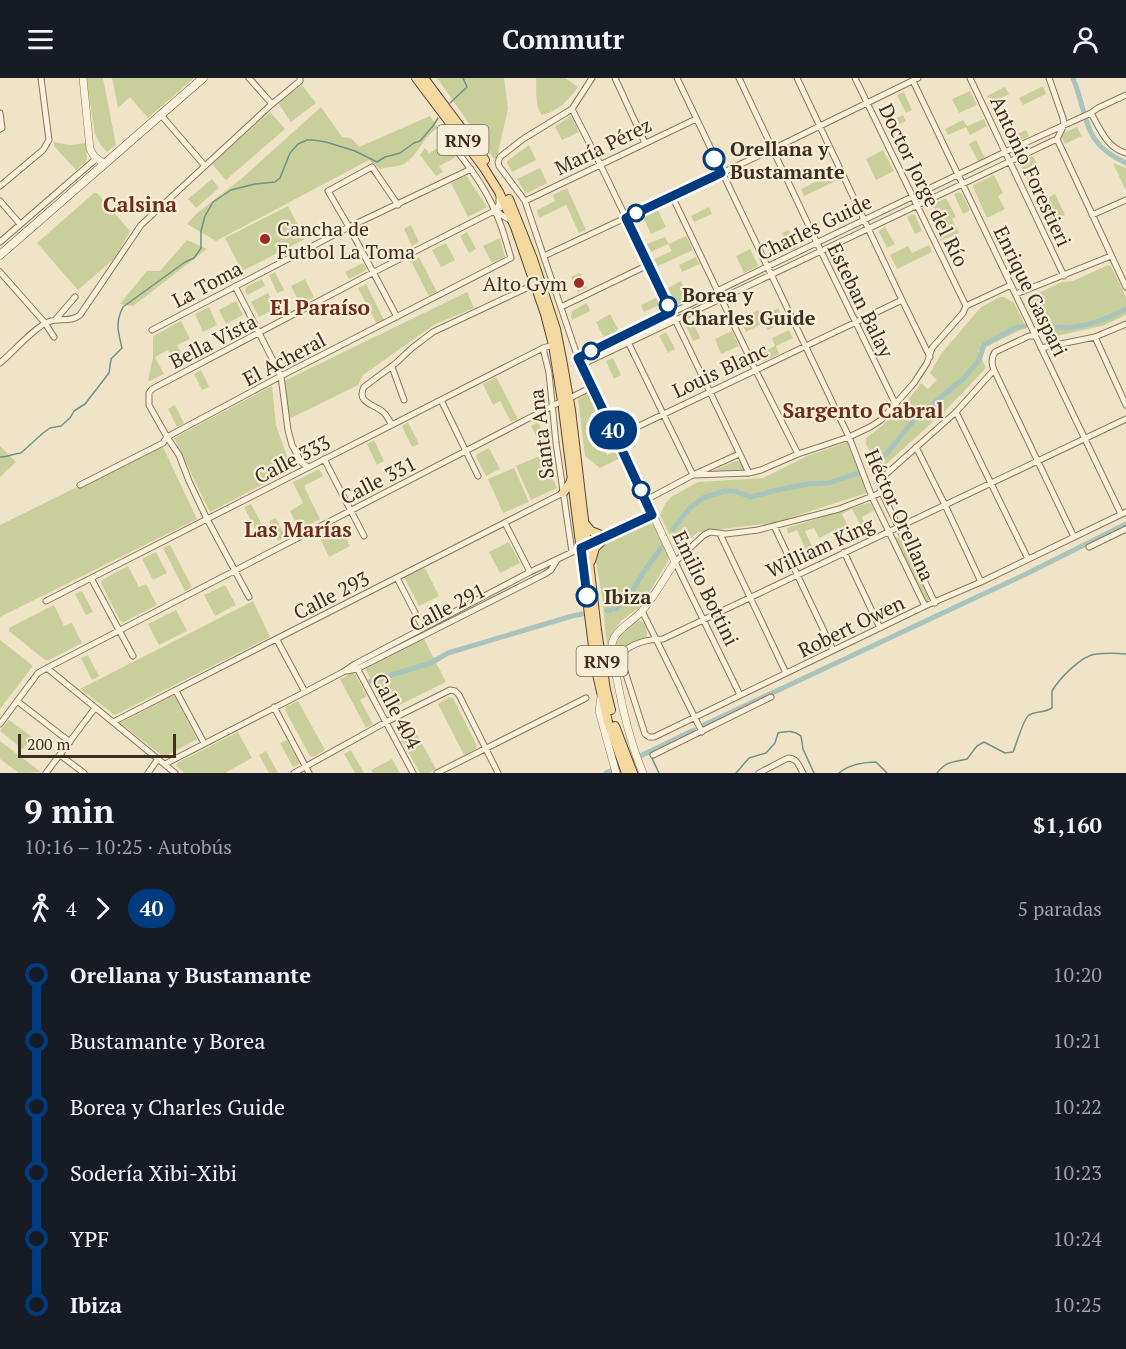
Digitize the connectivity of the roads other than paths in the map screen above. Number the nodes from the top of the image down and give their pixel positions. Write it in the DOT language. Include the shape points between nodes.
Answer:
graph roads {
  1 [pos="41,78"];
  2 [pos="82,78"];
  3 [pos="203,78"];
  4 [pos="249,78"];
  5 [pos="416,78"];
  6 [pos="424,78"];
  7 [pos="592,78"];
  8 [pos="615,78"];
  9 [pos="677,78"];
  10 [pos="739,78"];
  11 [pos="797,78"];
  12 [pos="855,78"];
  13 [pos="970,78"];
  14 [pos="1049,78"];
  15 [pos="916,79"];
  16 [pos="300,80"];
  17 [pos="1126,95"];
  18 [pos="867,103"];
  19 [pos="272,104"];
  20 [pos="572,109"];
  21 [pos="0,113"];
  22 [pos="1091,113"];
  23 [pos="160,116"];
  24 [pos="696,119"];
  25 [pos="1066,124"];
  26 [pos="819,127"];
  27 [pos="0,129"];
  28 [pos="444,134"];
  29 [pos="1057,139"];
  30 [pos="645,142"];
  31 [pos="773,149"];
  32 [pos="1005,152"];
  33 [pos="1126,153"];
  34 [pos="97,158"];
  35 [pos="1009,162"];
  36 [pos="104,164"];
  37 [pos="600,164"];
  38 [pos="205,166"];
  39 [pos="471,169"];
  40 [pos="721,173"];
  41 [pos="958,175"];
  42 [pos="962,184"];
  43 [pos="0,186"];
  44 [pos="499,192"];
  45 [pos="672,196"];
  46 [pos="913,197"];
  47 [pos="1126,200"];
  48 [pos="0,201"];
  49 [pos="525,201"];
  50 [pos="508,204"];
  51 [pos="398,205"];
  52 [pos="917,205"];
  53 [pos="495,211"];
  54 [pos="1092,215"];
  55 [pos="626,218"];
  56 [pos="864,220"];
  57 [pos="20,224"];
  58 [pos="513,224"];
  59 [pos="349,227"];
  60 [pos="868,228"];
  61 [pos="0,242"];
  62 [pos="817,243"];
  63 [pos="821,251"];
  64 [pos="0,255"];
  65 [pos="544,256"];
  66 [pos="1111,256"];
  67 [pos="648,265"];
  68 [pos="767,267"];
  69 [pos="0,272"];
  70 [pos="374,272"];
  71 [pos="771,275"];
  72 [pos="1064,276"];
  73 [pos="535,284"];
  74 [pos="1011,285"];
  75 [pos="235,286"];
  76 [pos="1126,287"];
  77 [pos="717,290"];
  78 [pos="1016,294"];
  79 [pos="75,297"];
  80 [pos="722,298"];
  81 [pos="902,300"];
  82 [pos="966,306"];
  83 [pos="561,307"];
  84 [pos="671,312"];
  85 [pos="397,317"];
  86 [pos="56,319"];
  87 [pos="675,320"];
  88 [pos="855,322"];
  89 [pos="45,323"];
  90 [pos="1126,324"];
  91 [pos="152,330"];
  92 [pos="259,334"];
  93 [pos="1034,336"];
  94 [pos="1095,336"];
  95 [pos="54,337"];
  96 [pos="628,342"];
  97 [pos="553,345"];
  98 [pos="805,346"];
  99 [pos="543,348"];
  100 [pos="1041,348"];
  101 [pos="930,357"];
  102 [pos="578,358"];
  103 [pos="0,363"];
  104 [pos="581,365"];
  105 [pos="392,367"];
  106 [pos="755,369"];
  107 [pos="994,370"];
  108 [pos="281,376"];
  109 [pos="592,387"];
  110 [pos="709,391"];
  111 [pos="404,400"];
  112 [pos="441,400"];
  113 [pos="566,400"];
  114 [pos="896,405"];
  115 [pos="1126,405"];
  116 [pos="552,407"];
  117 [pos="956,412"];
  118 [pos="663,414"];
  119 [pos="1126,419"];
  120 [pos="392,425"];
  121 [pos="167,437"];
  122 [pos="616,437"];
  123 [pos="849,437"];
  124 [pos="1085,439"];
  125 [pos="916,447"];
  126 [pos="466,451"];
  127 [pos="739,454"];
  128 [pos="798,454"];
  129 [pos="324,459"];
  130 [pos="300,460"];
  131 [pos="1038,461"];
  132 [pos="309,467"];
  133 [pos="299,472"];
  134 [pos="749,473"];
  135 [pos="693,475"];
  136 [pos="478,476"];
  137 [pos="572,477"];
  138 [pos="991,483"];
  139 [pos="80,484"];
  140 [pos="881,491"];
  141 [pos="563,493"];
  142 [pos="872,497"];
  143 [pos="646,500"];
  144 [pos="945,505"];
  145 [pos="351,511"];
  146 [pos="1124,513"];
  147 [pos="652,515"];
  148 [pos="207,519"];
  149 [pos="585,522"];
  150 [pos="505,523"];
  151 [pos="774,526"];
  152 [pos="899,527"];
  153 [pos="1126,530"];
  154 [pos="889,531"];
  155 [pos="720,534"];
  156 [pos="364,536"];
  157 [pos="606,537"];
  158 [pos="1074,537"];
  159 [pos="1089,547"];
  160 [pos="580,549"];
  161 [pos="844,552"];
  162 [pos="558,559"];
  163 [pos="1028,559"];
  164 [pos="675,562"];
  165 [pos="589,567"];
  166 [pos="235,571"];
  167 [pos="530,572"];
  168 [pos="797,574"];
  169 [pos="91,578"];
  170 [pos="397,578"];
  171 [pos="981,582"];
  172 [pos="249,597"];
  173 [pos="750,597"];
  174 [pos="46,601"];
  175 [pos="935,603"];
  176 [pos="925,606"];
  177 [pos="642,612"];
  178 [pos="702,620"];
  179 [pos="423,628"];
  180 [pos="880,628"];
  181 [pos="120,631"];
  182 [pos="656,639"];
  183 [pos="277,640"];
  184 [pos="834,650"];
  185 [pos="133,656"];
  186 [pos="356,666"];
  187 [pos="47,668"];
  188 [pos="786,673"];
  189 [pos="176,691"];
  190 [pos="305,692"];
  191 [pos="740,695"];
  192 [pos="601,696"];
  193 [pos="586,698"];
  194 [pos="771,698"];
  195 [pos="17,701"];
  196 [pos="274,707"];
  197 [pos="95,708"];
  198 [pos="694,717"];
  199 [pos="113,722"];
  200 [pos="386,722"];
  201 [pos="0,724"];
  202 [pos="702,732"];
  203 [pos="654,737"];
  204 [pos="70,742"];
  205 [pos="204,743"];
  206 [pos="486,748"];
  207 [pos="60,755"];
  208 [pos="653,755"];
  209 [pos="158,759"];
  210 [pos="165,765"];
  211 [pos="306,766"];
  212 [pos="46,773"];
  213 [pos="84,773"];
  214 [pos="148,773"];
  215 [pos="175,773"];
  216 [pos="294,773"];
  217 [pos="309,773"];
  218 [pos="413,773"];
  219 [pos="437,773"];
  220 [pos="498,773"];
  221 [pos="616,773"];
  222 [pos="626,773"];
  223 [pos="633,773"];
  224 [pos="643,773"];
  225 [pos="759,773"];
  226 [pos="802,773"];
  1 -- 43 [label="street" via="49,140 45,148"];
  2 -- 34 [label="street" via="90,148"];
  3 -- 23 [label="main road"];
  4 -- 19 [label="street"];
  5 -- 44 [label="main road, RN9"];
  6 -- 50 [label="main road, RN9" via="485,160"];
  7 -- 20 [label="street"];
  8 -- 30 [label="street"];
  9 -- 24 [label="street, Héctor Orellana"];
  10 -- 31 [label="street, Esteban Balay"];
  11 -- 26 [label="street"];
  12 -- 18 [label="street, Doctor Jorge del Río"];
  13 -- 32 [label="street, Antonio Forestieri"];
  14 -- 25 [label="street"];
  15 -- 18 [label="street"];
  15 -- 41 [label="street, Enrique Gaspari"];
  16 -- 19 [label="street"];
  17 -- 22 [label="street, Charles Guide"];
  18 -- 26 [label="street"];
  18 -- 46 [label="street, Doctor Jorge del Río"];
  19 -- 38 [label="street"];
  20 -- 37 [label="street"];
  20 -- 49 [label="street, Emilio Bottini" via="500,157 499,166"];
  21 -- 27 [label="street"];
  22 -- 25 [label="street, Charles Guide"];
  22 -- 33 [label="street" via="1108,141"];
  23 -- 36 [label="main road"];
  23 -- 38 [label="street"];
  24 -- 30 [label="street, María Pérez"];
  24 -- 40 [label="street, Héctor Orellana"];
  25 -- 29 [label="street"];
  25 -- 32 [label="street, Charles Guide"];
  26 -- 31 [label="street"];
  26 -- 56 [label="street"];
  28 -- 39 [label="street"];
  29 -- 35 [label="street, Charles Guide"];
  29 -- 54 [label="street"];
  30 -- 37 [label="street, María Pérez"];
  31 -- 40 [label="street"];
  31 -- 62 [label="street, Esteban Balay"];
  32 -- 35 [label="street, Antonio Forestieri"];
  32 -- 41 [label="street, Charles Guide"];
  34 -- 36 [label="street"];
  34 -- 57 [label="street"];
  35 -- 42 [label="street, Charles Guide"];
  35 -- 72 [label="street, Antonio Forestieri"];
  36 -- 64 [label="main road"];
  37 -- 49 [label="street, María Pérez"];
  37 -- 55 [label="street"];
  38 -- 86 [label="street" via="141,225 80,315 69,320"];
  39 -- 51 [label="street, La Toma"];
  39 -- 53 [label="street"];
  40 -- 45 [label="street"];
  40 -- 68 [label="street, Héctor Orellana"];
  41 -- 42 [label="street, Enrique Gaspari"];
  41 -- 46 [label="street, Charles Guide"];
  42 -- 52 [label="street, Charles Guide"];
  42 -- 74 [label="street, Enrique Gaspari"];
  44 -- 50 [label="main road, RN9"];
  44 -- 53 [label="street"];
  45 -- 55 [label="street"];
  45 -- 77 [label="street"];
  46 -- 52 [label="street, Doctor Jorge del Río"];
  46 -- 56 [label="street, Charles Guide"];
  47 -- 54 [label="street"];
  48 -- 57 [label="street"];
  49 -- 65 [label="street, Emilio Bottini"];
  50 -- 53 [label="street, Bella Vista"];
  50 -- 58 [label="main road, RN9"];
  50 -- 113 [label="main road, RN9" via="533,259 556,329"];
  51 -- 59 [label="street, La Toma"];
  51 -- 59 [label="street" via="372,167 328,190"];
  52 -- 60 [label="street, Charles Guide"];
  52 -- 82 [label="street, Doctor Jorge del Río"];
  53 -- 58 [label="street"];
  53 -- 70 [label="street, Bella Vista"];
  53 -- 85 [label="street, El Acheral" via="511,258"];
  54 -- 66 [label="street"];
  55 -- 65 [label="street"];
  55 -- 67 [label="street"];
  56 -- 60 [label="street"];
  56 -- 62 [label="street, Charles Guide"];
  57 -- 61 [label="street"];
  58 -- 73 [label="main road, RN9"];
  59 -- 70 [label="street"];
  59 -- 75 [label="street, La Toma"];
  60 -- 63 [label="street, Charles Guide"];
  60 -- 81 [label="street"];
  62 -- 63 [label="street, Esteban Balay"];
  62 -- 68 [label="street, Charles Guide"];
  63 -- 71 [label="street, Charles Guide"];
  63 -- 88 [label="street, Esteban Balay"];
  65 -- 83 [label="street, Emilio Bottini"];
  66 -- 72 [label="street"];
  66 -- 76 [label="street"];
  67 -- 83 [label="street"];
  67 -- 84 [label="street"];
  68 -- 71 [label="street, Héctor Orellana"];
  68 -- 77 [label="street, Charles Guide"];
  69 -- 89 [label="street"];
  70 -- 85 [label="street"];
  70 -- 92 [label="street, Bella Vista"];
  71 -- 80 [label="street, Charles Guide"];
  71 -- 98 [label="street, Héctor Orellana"];
  72 -- 78 [label="street"];
  73 -- 97 [label="main road, RN9"];
  73 -- 105 [label="street" via="433,332"];
  74 -- 78 [label="street, Enrique Gaspari"];
  74 -- 82 [label="street"];
  75 -- 91 [label="street, La Toma"];
  75 -- 92 [label="street"];
  77 -- 80 [label="street"];
  77 -- 84 [label="street, Charles Guide"];
  78 -- 93 [label="street, Enrique Gaspari"];
  79 -- 86 [label="street"];
  80 -- 87 [label="street, Charles Guide"];
  80 -- 106 [label="street"];
  81 -- 88 [label="street, Louis Blanc"];
  81 -- 101 [label="street"];
  82 -- 101 [label="street" via="932,348"];
  83 -- 102 [label="street, Emilio Bottini"];
  84 -- 87 [label="street"];
  84 -- 102 [label="street, Charles Guide"];
  85 -- 108 [label="street, El Acheral"];
  86 -- 89 [label="street"];
  87 -- 96 [label="street, Charles Guide"];
  87 -- 110 [label="street"];
  88 -- 98 [label="street, Louis Blanc"];
  88 -- 114 [label="street, Esteban Balay"];
  89 -- 95 [label="street"];
  89 -- 103 [label="street"];
  90 -- 94 [label="street"];
  92 -- 108 [label="street"];
  92 -- 121 [label="street, Bella Vista" via="152,389 149,405"];
  93 -- 100 [label="street, Enrique Gaspari"];
  93 -- 107 [label="street" via="995,352 991,365"];
  94 -- 100 [label="street"];
  94 -- 115 [label="street"];
  96 -- 104 [label="street, Charles Guide"];
  96 -- 118 [label="street"];
  97 -- 99 [label="street, Calle 333"];
  97 -- 113 [label="main road, RN9"];
  98 -- 106 [label="street, Louis Blanc"];
  98 -- 123 [label="street, Héctor Orellana"];
  99 -- 112 [label="street, Calle 333"];
  99 -- 116 [label="street, Santa Ana"];
  100 -- 124 [label="street, Enrique Gaspari"];
  101 -- 114 [label="street"];
  102 -- 104 [label="street, Emilio Bottini"];
  104 -- 109 [label="street, Emilio Bottini"];
  105 -- 111 [label="street"];
  105 -- 120 [label="street" via="362,392 368,404 384,412"];
  106 -- 110 [label="street, Louis Blanc"];
  106 -- 128 [label="street"];
  107 -- 117 [label="street"];
  107 -- 131 [label="street"];
  108 -- 121 [label="street, El Acheral"];
  108 -- 130 [label="street" via="288,430"];
  109 -- 113 [label="street, Calle 331"];
  109 -- 122 [label="street, Emilio Bottini"];
  110 -- 118 [label="street, Louis Blanc"];
  110 -- 127 [label="street"];
  112 -- 120 [label="street, Calle 333"];
  112 -- 126 [label="street"];
  113 -- 116 [label="street, Calle 331"];
  113 -- 137 [label="main road, RN9"];
  113 -- 149 [label="main road, RN9"];
  114 -- 123 [label="street" via="881,420"];
  116 -- 126 [label="street, Calle 331"];
  116 -- 141 [label="street, Santa Ana"];
  117 -- 125 [label="street"];
  117 -- 138 [label="street"];
  118 -- 122 [label="street, Louis Blanc"];
  118 -- 135 [label="street"];
  119 -- 124 [label="street, William King"];
  120 -- 129 [label="street, Calle 333"];
  121 -- 139 [label="street, El Acheral" via="163,443"];
  121 -- 148 [label="street"];
  122 -- 143 [label="street, Emilio Bottini"];
  123 -- 128 [label="street"];
  123 -- 142 [label="street, Héctor Orellana"];
  124 -- 131 [label="street, William King"];
  124 -- 146 [label="street, Enrique Gaspari"];
  125 -- 140 [label="street" via="881,480"];
  125 -- 144 [label="street"];
  126 -- 136 [label="street"];
  126 -- 145 [label="street, Calle 331"];
  127 -- 134 [label="street"];
  127 -- 135 [label="street"];
  128 -- 134 [label="street"];
  129 -- 132 [label="street, Calle 333"];
  129 -- 145 [label="street"];
  130 -- 132 [label="street"];
  130 -- 133 [label="street"];
  131 -- 138 [label="street, William King"];
  131 -- 158 [label="street"];
  132 -- 133 [label="street, Calle 333"];
  133 -- 148 [label="street, Calle 333"];
  134 -- 135 [label="street"];
  135 -- 143 [label="street"];
  137 -- 141 [label="main road"];
  137 -- 160 [label="main road, RN9"];
  138 -- 144 [label="street, William King"];
  138 -- 163 [label="street"];
  140 -- 142 [label="street"];
  140 -- 152 [label="street, Héctor Orellana"];
  141 -- 150 [label="street, Calle 293"];
  141 -- 160 [label="street, Santa Ana"];
  142 -- 151 [label="street"];
  142 -- 154 [label="street, Héctor Orellana"];
  143 -- 147 [label="street, Emilio Bottini"];
  144 -- 152 [label="street, William King"];
  144 -- 171 [label="street"];
  145 -- 156 [label="street"];
  145 -- 166 [label="street, Calle 331"];
  146 -- 158 [label="street, Robert Owen"];
  147 -- 157 [label="street"];
  147 -- 164 [label="street, Emilio Bottini"];
  148 -- 166 [label="street"];
  148 -- 169 [label="street, Calle 333"];
  149 -- 157 [label="main road" via="591,531"];
  149 -- 160 [label="main road, RN9"];
  150 -- 167 [label="street"];
  150 -- 170 [label="street, Calle 293"];
  151 -- 155 [label="street"];
  151 -- 168 [label="street"];
  152 -- 154 [label="street, William King"];
  152 -- 175 [label="street, Héctor Orellana"];
  153 -- 159 [label="street"];
  154 -- 161 [label="street, William King"];
  154 -- 176 [label="street, Héctor Orellana"];
  155 -- 164 [label="street" via="704,535"];
  155 -- 173 [label="street"];
  157 -- 160 [label="street"];
  157 -- 165 [label="main road" via="593,551"];
  158 -- 163 [label="street, Robert Owen"];
  160 -- 162 [label="street, Calle 291"];
  160 -- 165 [label="main road, RN9"];
  160 -- 192 [label="main road, RN9"];
  161 -- 168 [label="street, William King"];
  161 -- 180 [label="street"];
  162 -- 167 [label="street, Calle 291"];
  162 -- 186 [label="street, Calle 291" via="545,574"];
  163 -- 171 [label="street, Robert Owen"];
  164 -- 177 [label="street"];
  164 -- 178 [label="street, Emilio Bottini"];
  165 -- 223 [label="main road, RN9" via="606,690"];
  166 -- 172 [label="street"];
  166 -- 181 [label="street, Calle 331"];
  167 -- 179 [label="street, Calle 291"];
  168 -- 173 [label="street, William King"];
  168 -- 184 [label="street"];
  169 -- 174 [label="street, Calle 333"];
  169 -- 181 [label="street"];
  170 -- 179 [label="street"];
  170 -- 183 [label="street, Calle 293"];
  171 -- 175 [label="street, Robert Owen"];
  173 -- 178 [label="street, William King"];
  173 -- 188 [label="street"];
  175 -- 176 [label="street, Robert Owen"];
  176 -- 180 [label="street, Robert Owen"];
  177 -- 182 [label="street"];
  177 -- 224 [label="street" via="618,632 612,652 623,715"];
  178 -- 182 [label="street, William King"];
  178 -- 191 [label="street, Emilio Bottini"];
  179 -- 186 [label="street, Calle 291"];
  180 -- 184 [label="street, Robert Owen"];
  181 -- 185 [label="street"];
  181 -- 187 [label="street, Calle 331"];
  182 -- 198 [label="street"];
  182 -- 203 [label="street, William King" via="645,640 621,655 645,734"];
  183 -- 189 [label="street, Calle 293"];
  183 -- 190 [label="street"];
  184 -- 188 [label="street, Robert Owen"];
  186 -- 190 [label="street, Calle 291"];
  186 -- 200 [label="street, Calle 404"];
  187 -- 195 [label="street, Calle 331" via="38,673"];
  187 -- 197 [label="street"];
  188 -- 191 [label="street, Robert Owen"];
  189 -- 199 [label="street, Calle 293"];
  189 -- 205 [label="street"];
  190 -- 196 [label="street, Calle 291"];
  191 -- 198 [label="street, Robert Owen"];
  192 -- 221 [label="street" via="599,711"];
  192 -- 222 [label="main road, RN9"];
  193 -- 206 [label="street"];
  194 -- 202 [label="street"];
  195 -- 201 [label="street, Calle 331"];
  195 -- 204 [label="street"];
  196 -- 205 [label="street, Calle 291"];
  196 -- 211 [label="street"];
  197 -- 199 [label="street"];
  197 -- 204 [label="street"];
  198 -- 202 [label="street"];
  198 -- 203 [label="street, Robert Owen"];
  199 -- 209 [label="street"];
  200 -- 206 [label="street" via="455,691"];
  200 -- 211 [label="street"];
  200 -- 218 [label="street, Calle 404"];
  202 -- 208 [label="street"];
  204 -- 207 [label="street"];
  205 -- 210 [label="street, Calle 291"];
  206 -- 219 [label="street"];
  206 -- 220 [label="street"];
  207 -- 212 [label="street"];
  207 -- 213 [label="street"];
  209 -- 210 [label="street"];
  209 -- 214 [label="street"];
  210 -- 215 [label="street"];
  211 -- 216 [label="street"];
  211 -- 217 [label="street"];
  225 -- 226 [label="street" via="788,758 796,761"];
}
